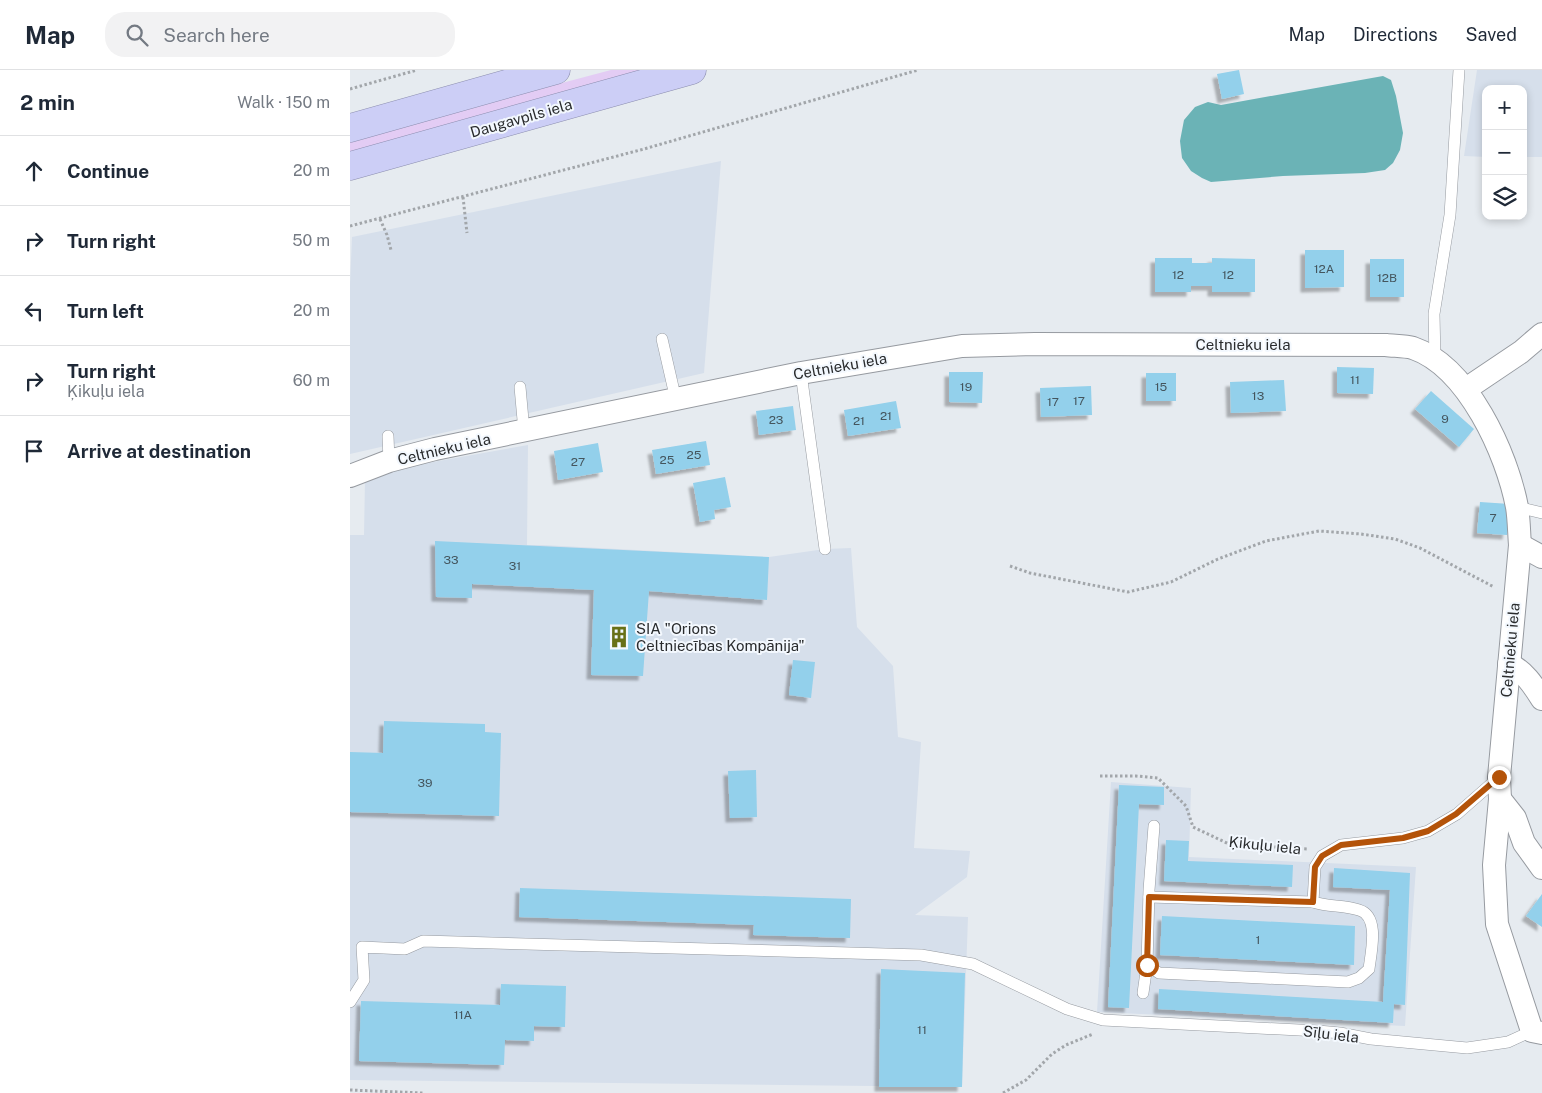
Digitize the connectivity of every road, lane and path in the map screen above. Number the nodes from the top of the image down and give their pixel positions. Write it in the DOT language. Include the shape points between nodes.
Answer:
graph roads {
  1 [pos="417,70"];
  2 [pos="556,70"];
  3 [pos="692,70"];
  4 [pos="918,70"];
  5 [pos="1459,70"];
  6 [pos="350,89"];
  7 [pos="350,128"];
  8 [pos="350,166"];
  9 [pos="463,197"];
  10 [pos="380,219"];
  11 [pos="350,226"];
  12 [pos="467,233"];
  13 [pos="391,250"];
  14 [pos="1542,334"];
  15 [pos="662,339"];
  16 [pos="1435,360"];
  17 [pos="801,372"];
  18 [pos="520,387"];
  19 [pos="1466,389"];
  20 [pos="676,400"];
  21 [pos="524,431"];
  22 [pos="388,436"];
  23 [pos="389,461"];
  24 [pos="350,476"];
  25 [pos="1517,507"];
  26 [pos="1542,513"];
  27 [pos="1520,545"];
  28 [pos="825,549"];
  29 [pos="1542,558"];
  30 [pos="1010,566"];
  31 [pos="1514,597"];
  32 [pos="1509,664"];
  33 [pos="1542,700"];
  34 [pos="1100,776"];
  35 [pos="1499,777"];
  36 [pos="1500,799"];
  37 [pos="1154,826"];
  38 [pos="1332,851"];
  39 [pos="1542,868"];
  40 [pos="1149,897"];
  41 [pos="1313,902"];
  42 [pos="1147,965"];
  43 [pos="1143,993"];
  44 [pos="350,1002"];
  45 [pos="1126,1021"];
  46 [pos="1537,1032"];
  47 [pos="350,1090"];
  48 [pos="423,1093"];
  49 [pos="1003,1093"];
  1 -- 6 [label="path"];
  2 -- 7 [label="highway"];
  3 -- 8 [label="highway, Daugavpils iela"];
  4 -- 9 [label="path"];
  5 -- 16 [label="lane" via="1450,215 1434,314"];
  9 -- 10 [label="path"];
  9 -- 12 [label="path"];
  10 -- 11 [label="path"];
  10 -- 13 [label="path"];
  14 -- 19 [label="street"];
  15 -- 20 [label="lane"];
  16 -- 17 [label="street, Celtnieku iela" via="1412,348 1386,345 1035,344 962,346"];
  16 -- 19 [label="street, Celtnieku iela"];
  17 -- 20 [label="street, Celtnieku iela"];
  17 -- 28 [label="lane"];
  18 -- 21 [label="lane"];
  19 -- 25 [label="street, Celtnieku iela" via="1492,432"];
  20 -- 21 [label="street, Celtnieku iela"];
  21 -- 23 [label="street, Celtnieku iela"];
  22 -- 23 [label="lane"];
  23 -- 24 [label="street, Celtnieku iela"];
  25 -- 26 [label="lane"];
  25 -- 27 [label="street, Celtnieku iela"];
  27 -- 29 [label="street"];
  27 -- 31 [label="street, Celtnieku iela"];
  30 -- 31 [label="path" via="1030,573 1128,592 1171,582 1266,541 1319,531 1395,539 1420,548"];
  31 -- 32 [label="street, Celtnieku iela"];
  32 -- 33 [label="street" via="1519,669 1532,683"];
  32 -- 35 [label="street, Celtnieku iela"];
  34 -- 38 [label="path, Ķikuļu iela" via="1158,778 1186,806 1193,827 1229,844"];
  35 -- 36 [label="street, Celtnieku iela"];
  35 -- 38 [label="lane" via="1456,814 1428,831 1403,838 1341,845"];
  36 -- 39 [label="street" via="1515,818 1524,843"];
  36 -- 46 [label="street, Celtnieku iela" via="1494,864 1497,924"];
  37 -- 40 [label="lane"];
  38 -- 41 [label="lane" via="1322,856 1315,867"];
  40 -- 41 [label="lane"];
  40 -- 42 [label="lane"];
  41 -- 42 [label="lane" via="1360,910 1369,915 1372,924 1368,969 1359,978 1348,982 1159,973"];
  42 -- 43 [label="lane"];
  44 -- 45 [label="lane, Sīļu iela" via="364,980 362,947 404,949 424,941 921,956 974,964 1068,1009 1103,1020"];
  45 -- 46 [label="lane, Sīļu iela" via="1318,1031 1372,1040 1466,1048 1508,1042"];
  45 -- 49 [label="path" via="1066,1045 1026,1080"];
  47 -- 48 [label="path"];
}
